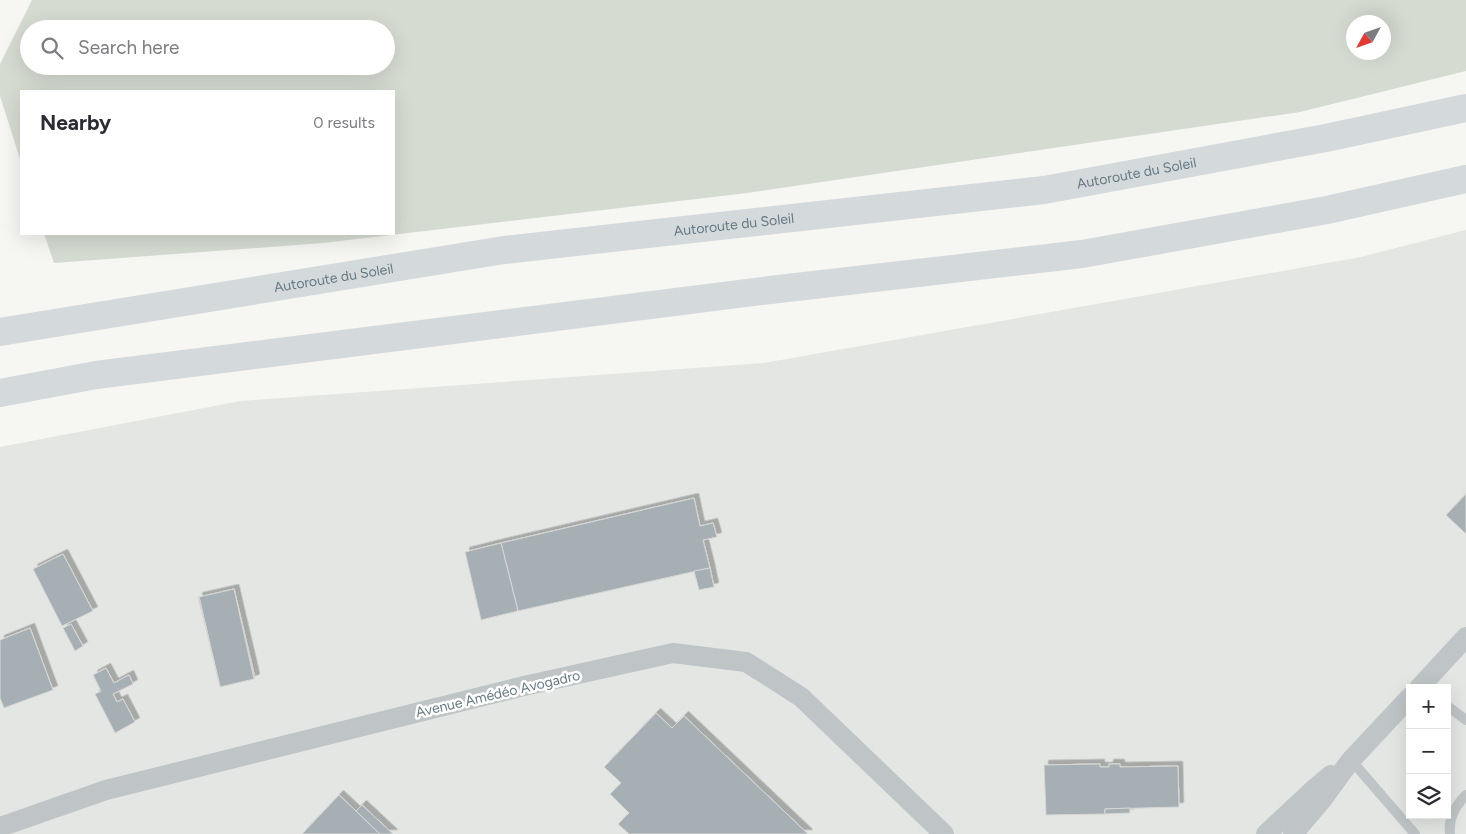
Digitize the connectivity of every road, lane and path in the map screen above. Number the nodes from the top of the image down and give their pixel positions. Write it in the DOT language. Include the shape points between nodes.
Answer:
graph roads {
  1 [pos="1466,108"];
  2 [pos="1466,179"];
  3 [pos="0,332"];
  4 [pos="0,393"];
  5 [pos="1466,637"];
  6 [pos="1424,684"];
  7 [pos="1406,703"];
  8 [pos="1451,709"];
  9 [pos="1466,720"];
  10 [pos="1351,760"];
  11 [pos="1466,795"];
  12 [pos="0,827"];
  13 [pos="944,834"];
  14 [pos="1266,834"];
  15 [pos="1293,834"];
  16 [pos="1415,834"];
  17 [pos="1450,834"];
  1 -- 3 [label="highway, Autoroute du Soleil" via="1326,138 1044,190 504,250"];
  2 -- 4 [label="highway" via="1327,210 1082,254 96,375"];
  5 -- 6 [label="street"];
  7 -- 10 [label="street"];
  8 -- 9 [label="lane"];
  10 -- 14 [label="street"];
  10 -- 15 [label="street"];
  10 -- 16 [label="lane"];
  11 -- 17 [label="lane" via="1451,815"];
  12 -- 13 [label="street, Avenue Amédéo Avogadro" via="106,790 524,686 673,653 746,662 801,697"];
}
